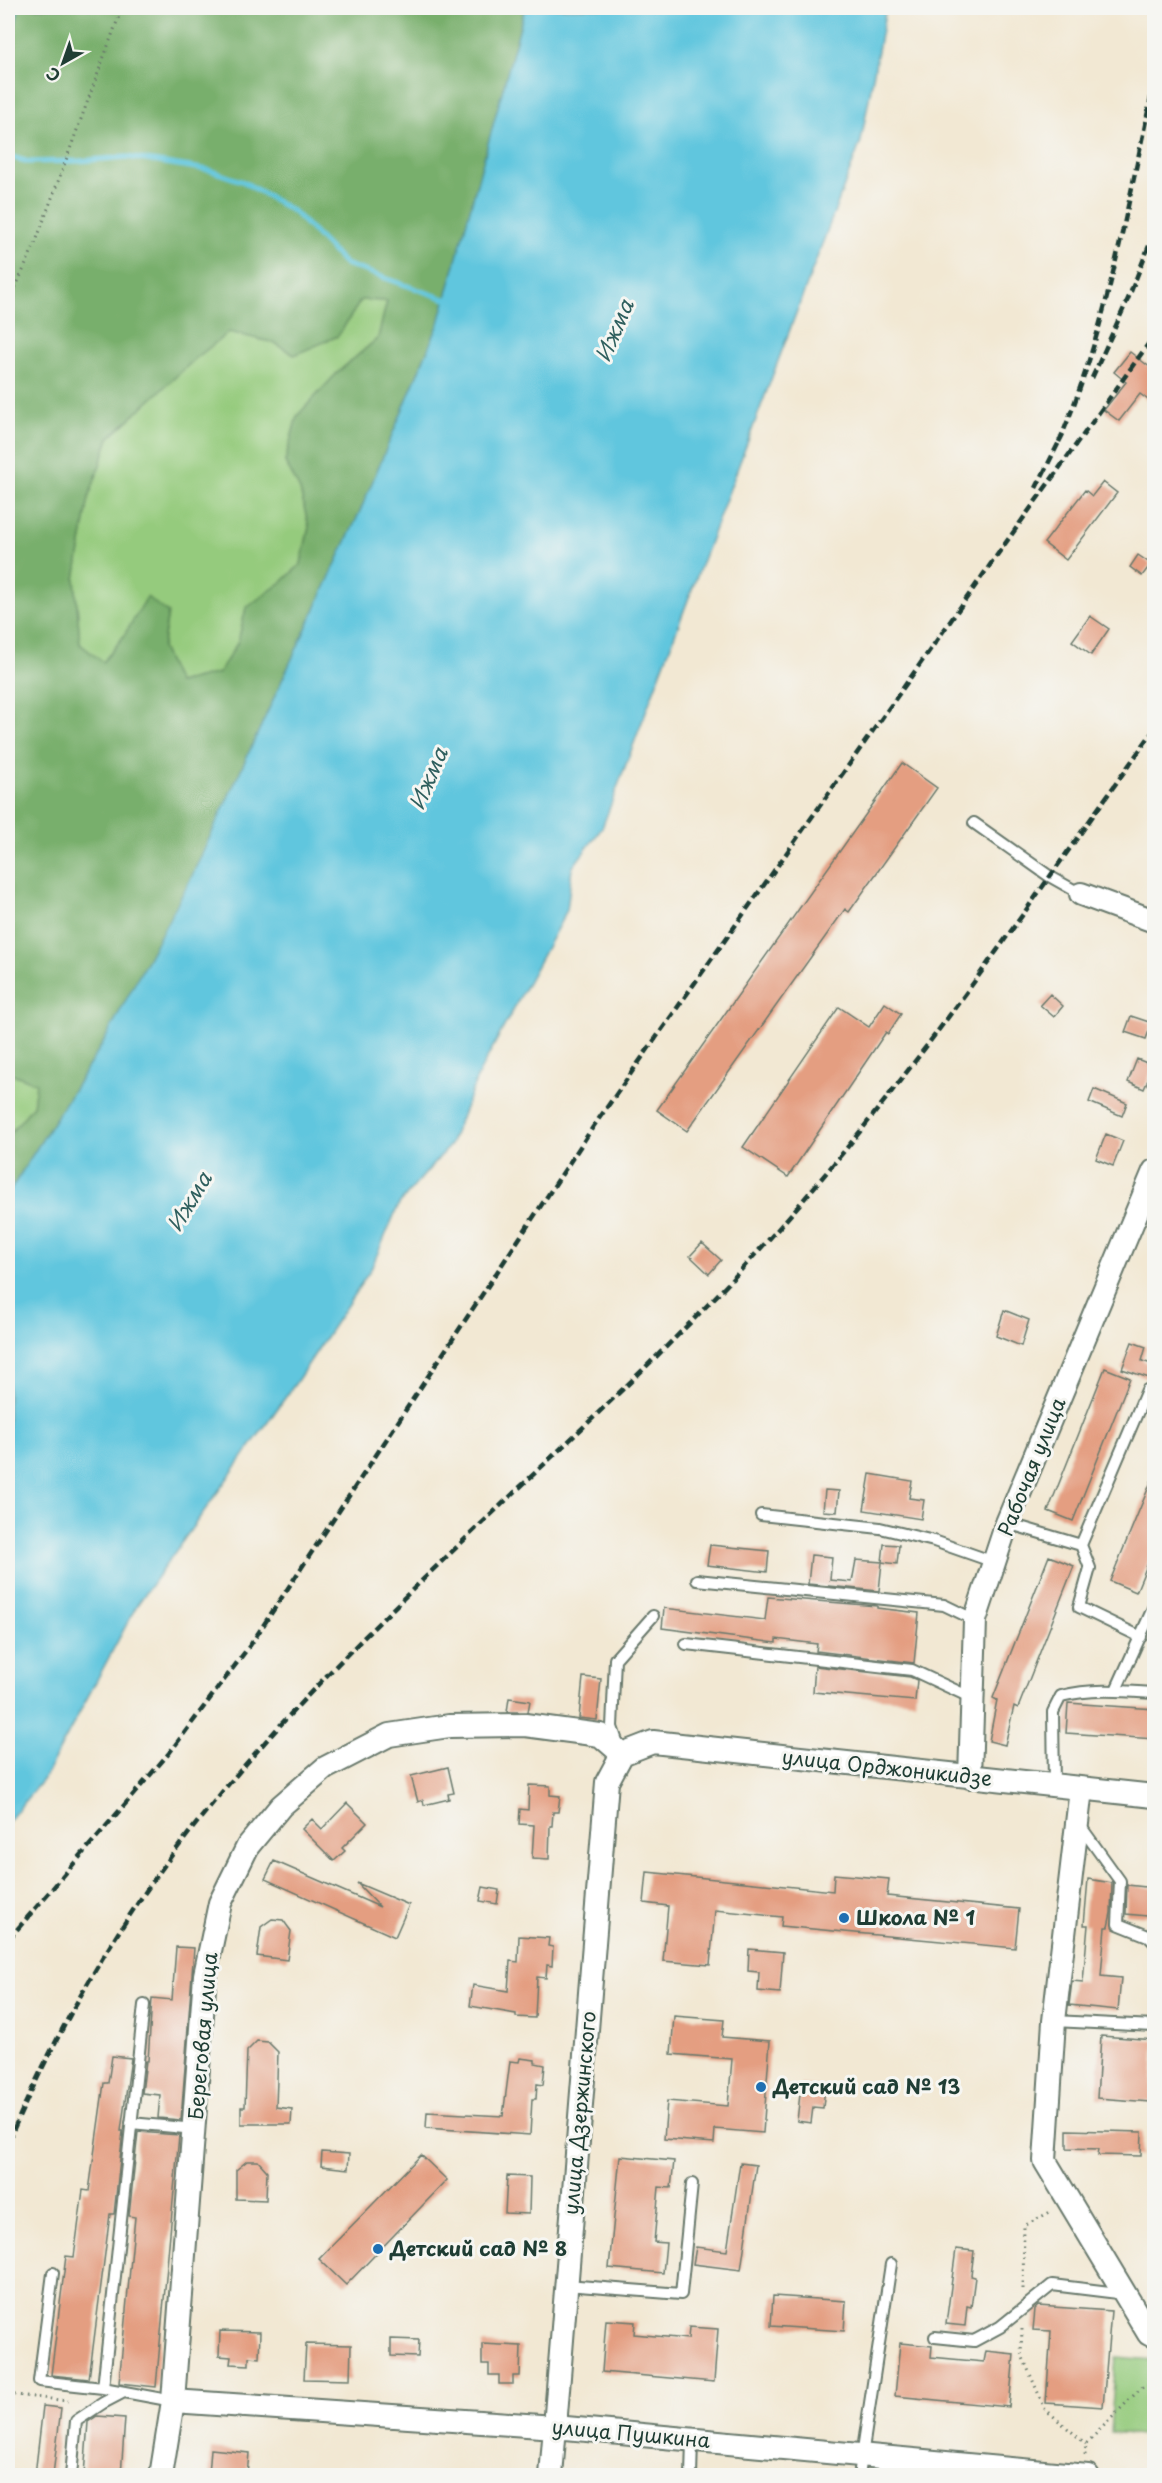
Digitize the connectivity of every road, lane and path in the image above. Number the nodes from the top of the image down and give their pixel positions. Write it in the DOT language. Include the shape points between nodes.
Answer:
graph roads {
  1 [pos="122,8"];
  2 [pos="8,304"];
  3 [pos="974,823"];
  4 [pos="1081,894"];
  5 [pos="1155,921"];
  6 [pos="1155,1171"];
  7 [pos="1155,1394"];
  8 [pos="761,1515"];
  9 [pos="1007,1523"];
  10 [pos="1081,1545"];
  11 [pos="994,1562"];
  12 [pos="697,1580"];
  13 [pos="1155,1606"];
  14 [pos="653,1616"];
  15 [pos="975,1620"];
  16 [pos="1141,1637"];
  17 [pos="686,1644"];
  18 [pos="1116,1690"];
  19 [pos="1155,1693"];
  20 [pos="972,1698"];
  21 [pos="622,1754"];
  22 [pos="970,1777"];
  23 [pos="1054,1786"];
  24 [pos="1081,1789"];
  25 [pos="1155,1796"];
  26 [pos="1077,1821"];
  27 [pos="1155,1942"];
  28 [pos="144,2005"];
  29 [pos="1054,2021"];
  30 [pos="1155,2026"];
  31 [pos="131,2124"];
  32 [pos="195,2129"];
  33 [pos="692,2184"];
  34 [pos="1069,2201"];
  35 [pos="891,2264"];
  36 [pos="53,2273"];
  37 [pos="567,2285"];
  38 [pos="1126,2294"];
  39 [pos="1023,2308"];
  40 [pos="1155,2336"];
  41 [pos="934,2337"];
  42 [pos="1155,2385"];
  43 [pos="103,2388"];
  44 [pos="124,2392"];
  45 [pos="8,2394"];
  46 [pos="71,2401"];
  47 [pos="173,2401"];
  48 [pos="555,2427"];
  49 [pos="692,2440"];
  50 [pos="1086,2444"];
  51 [pos="861,2466"];
  52 [pos="997,2472"];
  53 [pos="71,2475"];
  54 [pos="161,2475"];
  55 [pos="551,2475"];
  56 [pos="691,2475"];
  57 [pos="1086,2475"];
  1 -- 2 [label="path" via="35,244"];
  3 -- 4 [label="lane"];
  4 -- 5 [label="street"];
  6 -- 9 [label="street, Рабочая улица"];
  7 -- 10 [label="lane" via="1147,1390"];
  8 -- 11 [label="lane" via="880,1528"];
  9 -- 10 [label="lane"];
  9 -- 11 [label="street, Рабочая улица"];
  10 -- 16 [label="lane" via="1090,1568 1079,1607"];
  11 -- 15 [label="street, Рабочая улица"];
  12 -- 15 [label="lane" via="944,1605"];
  13 -- 16 [label="lane"];
  14 -- 21 [label="lane" via="615,1659 612,1727"];
  15 -- 20 [label="street, Рабочая улица"];
  16 -- 18 [label="lane"];
  17 -- 20 [label="lane" via="912,1670"];
  18 -- 19 [label="lane"];
  18 -- 23 [label="lane" via="1062,1696 1053,1712"];
  20 -- 22 [label="street, Рабочая улица"];
  21 -- 22 [label="street, улица Орджоникидзе" via="653,1742"];
  21 -- 32 [label="street, Береговая улица" via="600,1735 525,1725 449,1726 389,1735 325,1768 281,1806 248,1846 220,1904 205,1975"];
  21 -- 37 [label="street, улица Дзержинского" via="607,1782"];
  22 -- 23 [label="street, улица Орджоникидзе"];
  23 -- 24 [label="street, улица Орджоникидзе"];
  24 -- 25 [label="street, улица Орджоникидзе"];
  24 -- 26 [label="street"];
  26 -- 27 [label="lane" via="1120,1881 1118,1924"];
  26 -- 29 [label="street"];
  28 -- 31 [label="lane"];
  29 -- 30 [label="lane"];
  29 -- 34 [label="street" via="1045,2162"];
  31 -- 32 [label="lane"];
  31 -- 43 [label="lane"];
  32 -- 47 [label="street, Береговая улица"];
  33 -- 37 [label="lane" via="681,2294"];
  34 -- 38 [label="street"];
  34 -- 39 [label="path" via="1024,2226"];
  35 -- 51 [label="lane"];
  36 -- 43 [label="lane" via="39,2381"];
  37 -- 48 [label="street, улица Дзержинского"];
  38 -- 39 [label="lane" via="1052,2286"];
  38 -- 40 [label="street" via="1149,2334"];
  39 -- 41 [label="lane" via="974,2342"];
  39 -- 50 [label="path" via="1021,2353 1045,2409"];
  42 -- 50 [label="path" via="1144,2386"];
  43 -- 44 [label="lane"];
  44 -- 47 [label="lane"];
  44 -- 53 [label="lane" via="76,2421"];
  45 -- 46 [label="path"];
  47 -- 48 [label="street, улица Пушкина"];
  47 -- 54 [label="street, Береговая улица"];
  48 -- 49 [label="street, улица Пушкина"];
  48 -- 55 [label="street, улица Дзержинского"];
  49 -- 51 [label="street, улица Пушкина"];
  49 -- 56 [label="lane"];
  50 -- 57 [label="path"];
  51 -- 52 [label="street, улица Пушкина"];
  52 -- 57 [label="street, улица Пушкина"];
}
